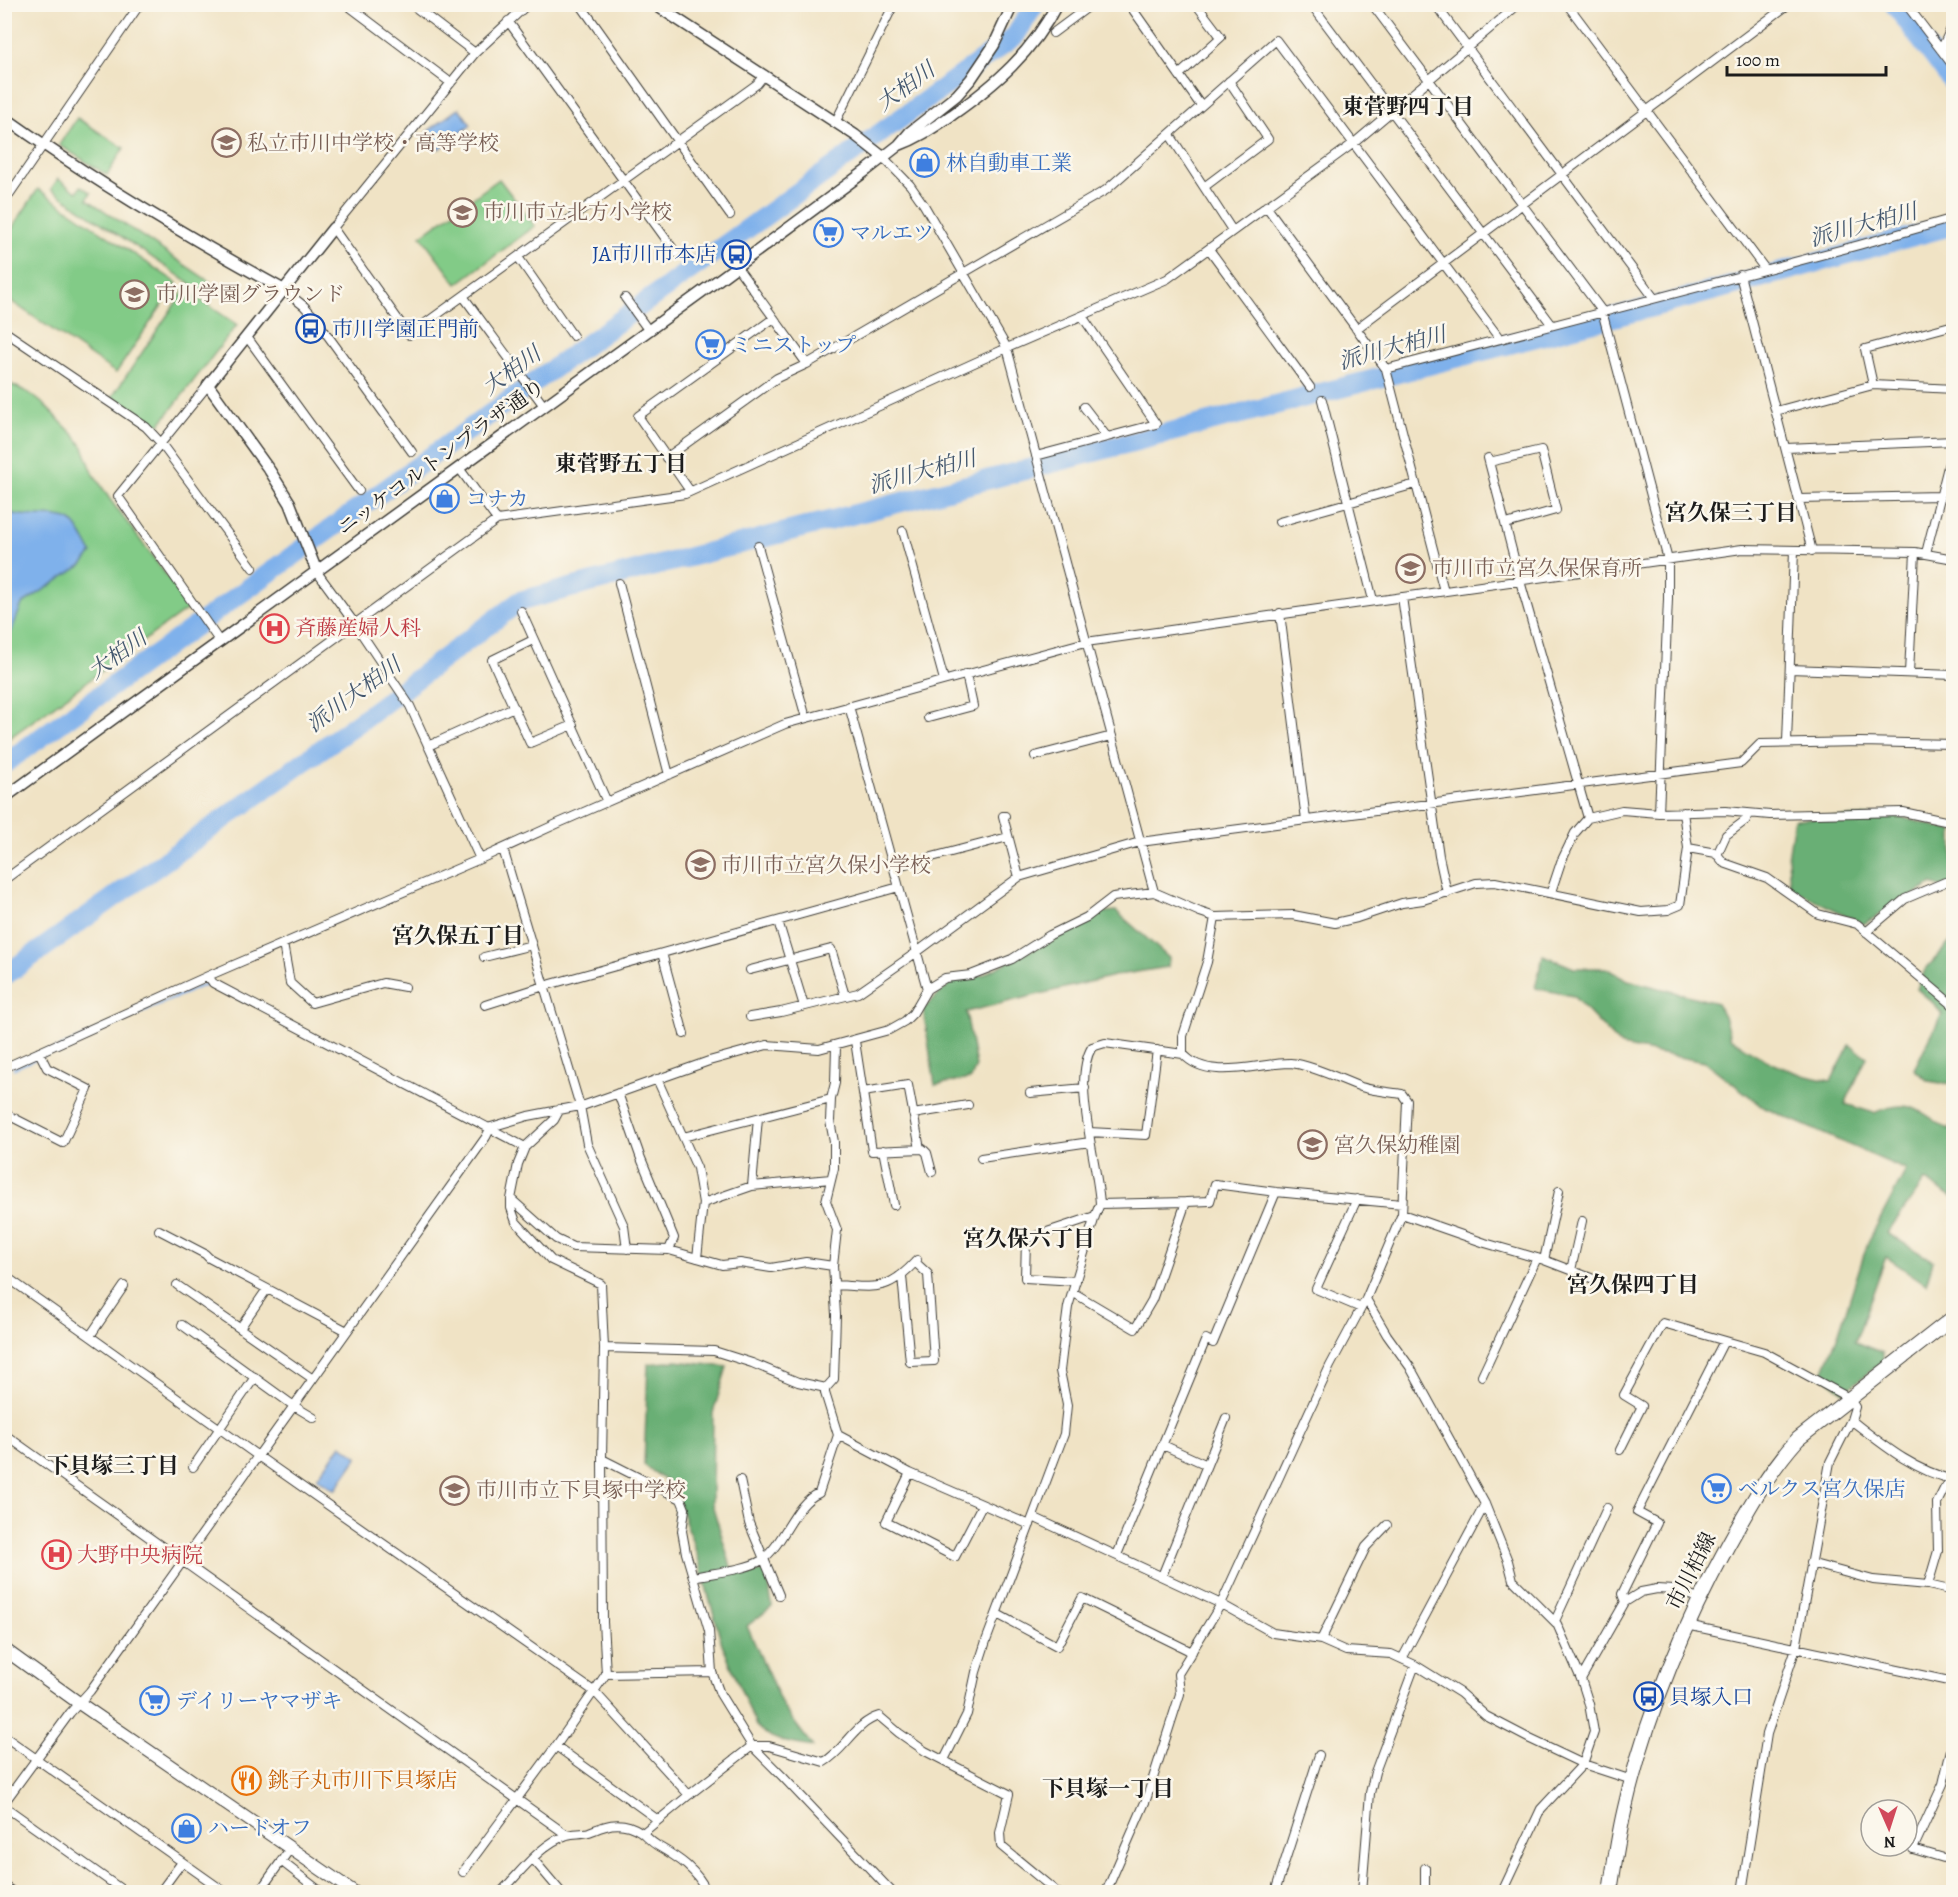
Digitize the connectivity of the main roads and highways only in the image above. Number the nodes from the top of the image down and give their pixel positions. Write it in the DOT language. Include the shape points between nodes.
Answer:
graph roads {
  1 [pos="1953,1317"];
  2 [pos="4,1648"];
  3 [pos="354,1893"];
  4 [pos="1610,1893"];
  1 -- 4 [label="main road, 市川柏線" via="1798,1439 1780,1458 1752,1502 1687,1625 1651,1718 1623,1814"];
  2 -- 3 [label="main road"];
}
